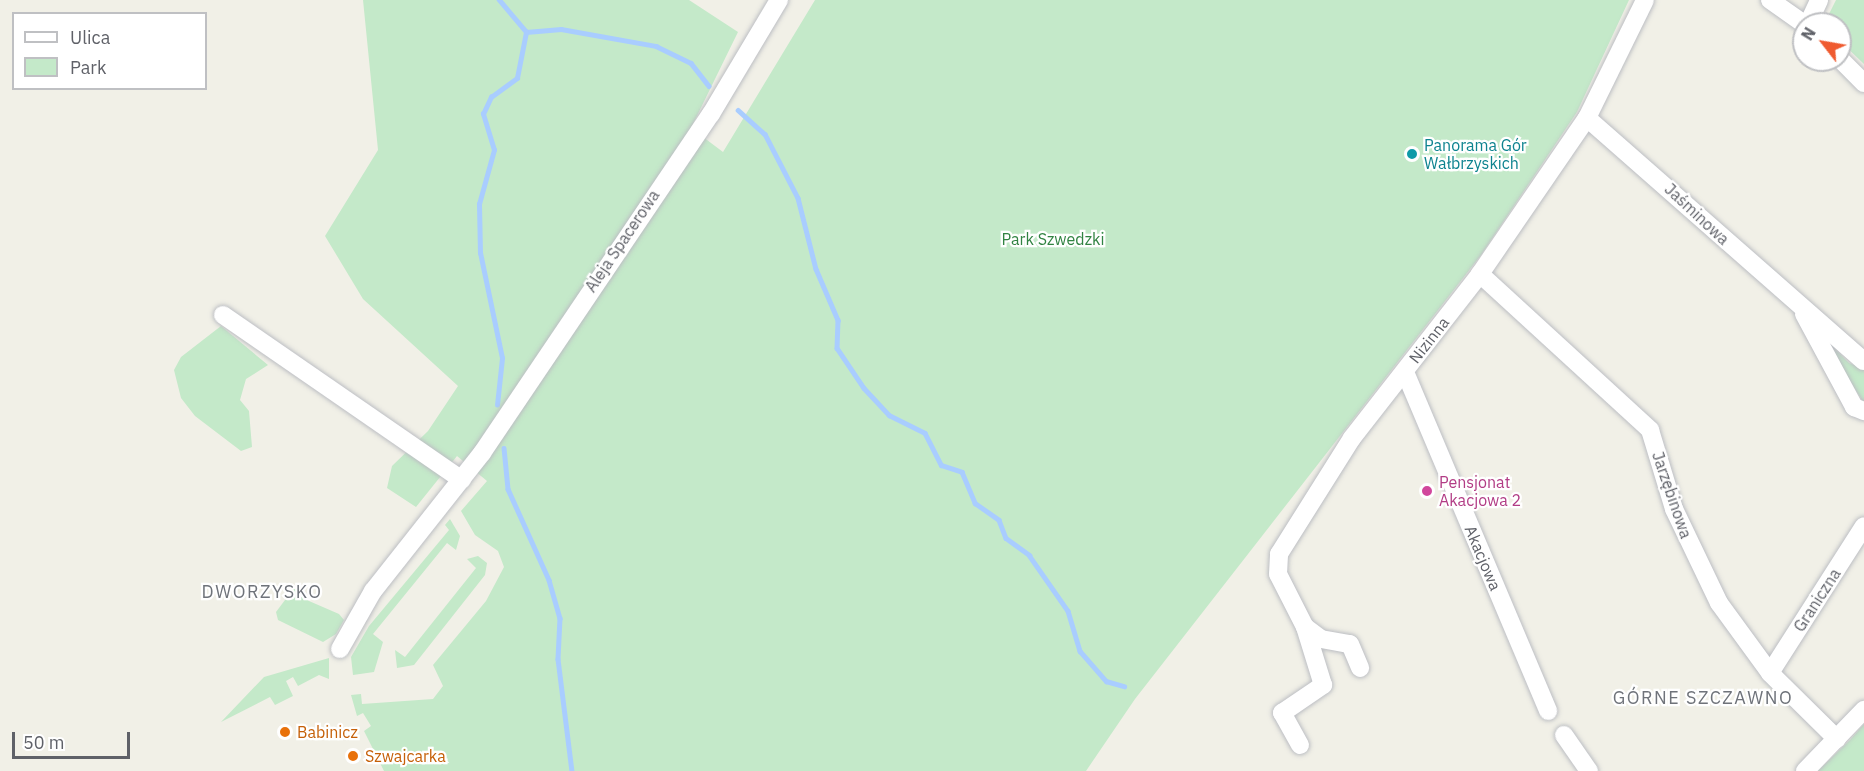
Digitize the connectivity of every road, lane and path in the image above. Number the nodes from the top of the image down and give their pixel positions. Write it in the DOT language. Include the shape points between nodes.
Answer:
graph roads {
  1 [pos="779,0"];
  2 [pos="1645,0"];
  3 [pos="1770,0"];
  4 [pos="1792,15"];
  5 [pos="1852,70"];
  6 [pos="1864,82"];
  7 [pos="1587,118"];
  8 [pos="1480,274"];
  9 [pos="1804,314"];
  10 [pos="223,315"];
  11 [pos="1864,362"];
  12 [pos="1405,372"];
  13 [pos="1864,411"];
  14 [pos="462,480"];
  15 [pos="1864,526"];
  16 [pos="1305,627"];
  17 [pos="340,649"];
  18 [pos="1360,668"];
  19 [pos="1770,673"];
  20 [pos="1548,711"];
  21 [pos="1864,711"];
  22 [pos="1564,735"];
  23 [pos="1837,739"];
  24 [pos="1300,745"];
  25 [pos="1589,771"];
  26 [pos="1805,771"];
  1 -- 14 [label="street, Aleja Spacerowa" via="711,114"];
  2 -- 7 [label="street, Nizinna"];
  3 -- 4 [label="street"];
  5 -- 6 [label="street"];
  7 -- 8 [label="street, Nizinna"];
  7 -- 9 [label="street, Jaśminowa"];
  8 -- 12 [label="street, Nizinna"];
  8 -- 19 [label="street, Jarzębinowa" via="1650,430 1696,559 1719,603"];
  9 -- 11 [label="street, Jaśminowa"];
  9 -- 13 [label="street, Jaśminowa" via="1854,407"];
  10 -- 14 [label="street"];
  12 -- 16 [label="street, Nizinna" via="1352,438 1279,554 1278,574"];
  12 -- 20 [label="street, Akacjowa"];
  14 -- 17 [label="street, Aleja Spacerowa" via="373,591"];
  15 -- 19 [label="street, Graniczna"];
  16 -- 18 [label="street" via="1321,639 1342,639"];
  16 -- 24 [label="street, Nizinna" via="1323,686 1282,713 1287,730"];
  19 -- 23 [label="street, Jarzębinowa"];
  21 -- 23 [label="street"];
  22 -- 25 [label="street"];
  23 -- 26 [label="street"];
}
